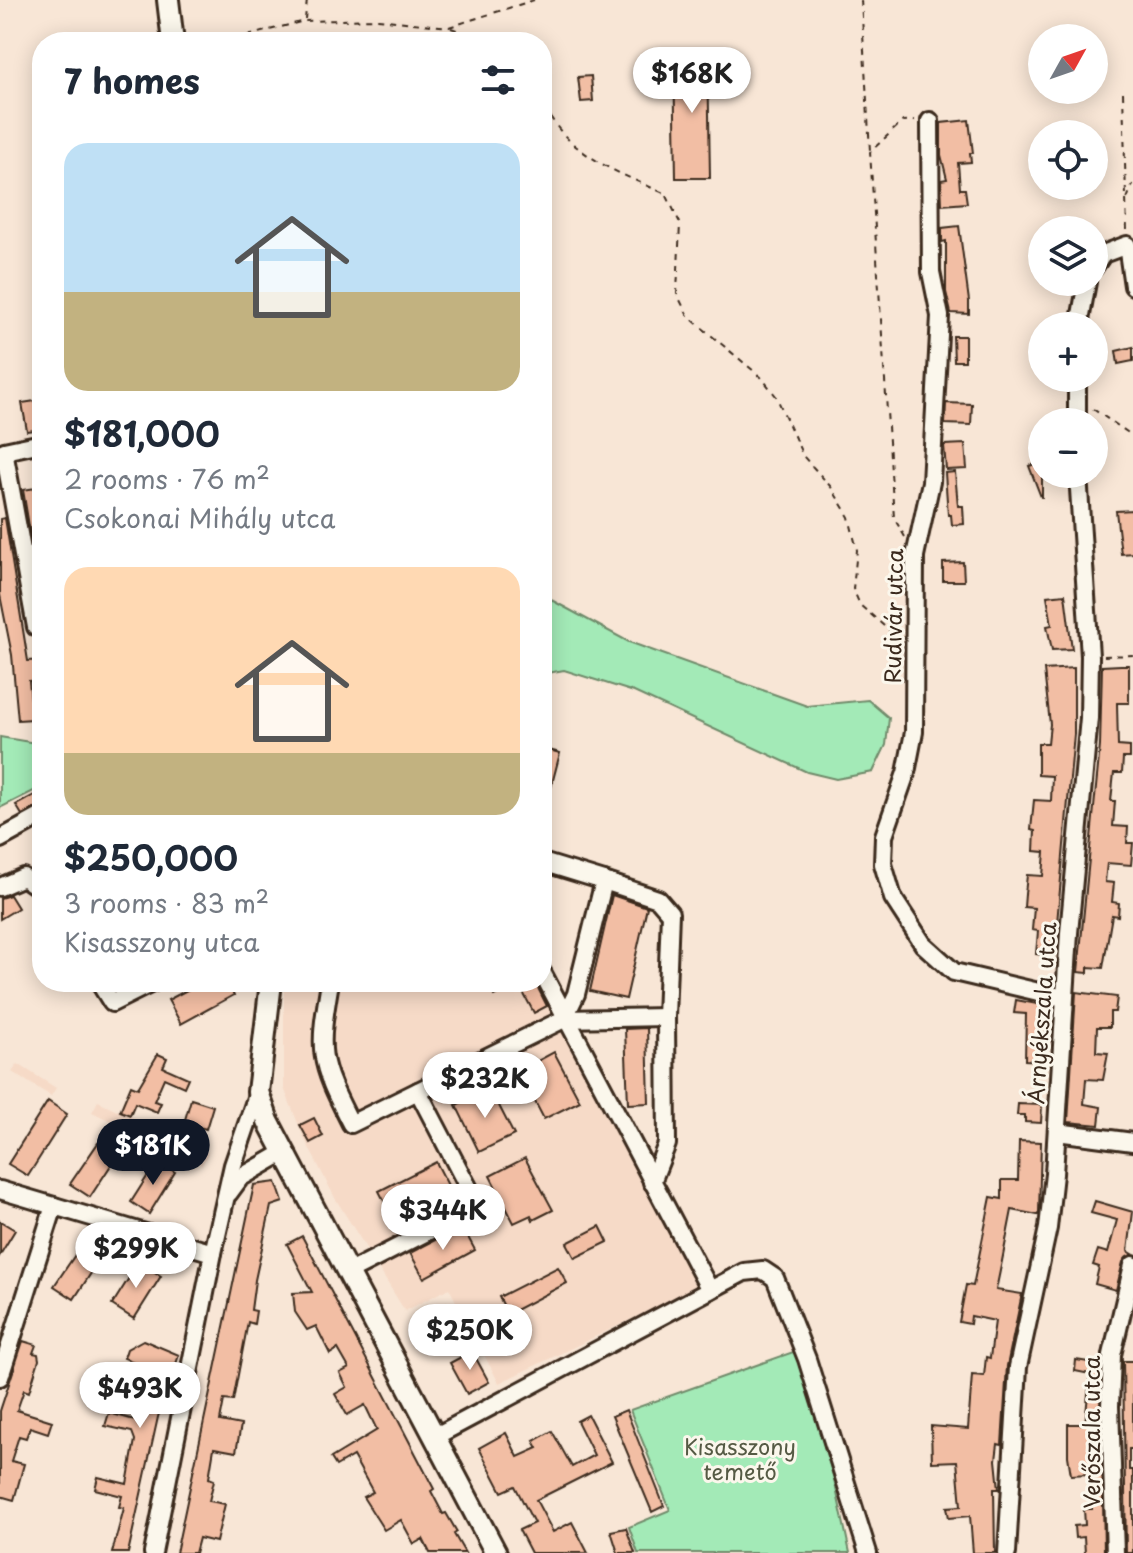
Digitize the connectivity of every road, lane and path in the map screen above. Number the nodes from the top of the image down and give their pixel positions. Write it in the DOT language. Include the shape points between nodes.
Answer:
graph roads {
  1 [pos="168,0"];
  2 [pos="307,0"];
  3 [pos="534,0"];
  4 [pos="861,0"];
  5 [pos="304,21"];
  6 [pos="449,27"];
  7 [pos="172,32"];
  8 [pos="262,32"];
  9 [pos="463,32"];
  10 [pos="1123,92"];
  11 [pos="552,120"];
  12 [pos="930,121"];
  13 [pos="870,152"];
  14 [pos="1133,184"];
  15 [pos="1127,200"];
  16 [pos="1127,245"];
  17 [pos="1108,255"];
  18 [pos="1133,286"];
  19 [pos="1077,392"];
  20 [pos="1077,403"];
  21 [pos="1077,408"];
  22 [pos="1133,436"];
  23 [pos="32,445"];
  24 [pos="1079,488"];
  25 [pos="915,556"];
  26 [pos="32,605"];
  27 [pos="915,653"];
  28 [pos="1133,655"];
  29 [pos="1090,656"];
  30 [pos="32,821"];
  31 [pos="0,839"];
  32 [pos="552,865"];
  33 [pos="604,881"];
  34 [pos="32,883"];
  35 [pos="0,887"];
  36 [pos="105,992"];
  37 [pos="134,992"];
  38 [pos="270,992"];
  39 [pos="328,992"];
  40 [pos="551,992"];
  41 [pos="1064,998"];
  42 [pos="666,1017"];
  43 [pos="564,1019"];
  44 [pos="418,1091"];
  45 [pos="258,1092"];
  46 [pos="1057,1132"];
  47 [pos="1133,1142"];
  48 [pos="283,1153"];
  49 [pos="652,1182"];
  50 [pos="0,1190"];
  51 [pos="226,1197"];
  52 [pos="54,1206"];
  53 [pos="213,1253"];
  54 [pos="1133,1265"];
  55 [pos="347,1273"];
  56 [pos="710,1290"];
  57 [pos="0,1377"];
  58 [pos="434,1437"];
  59 [pos="153,1553"];
  60 [pos="496,1553"];
  61 [pos="868,1553"];
  62 [pos="1007,1553"];
  63 [pos="1115,1553"];
  1 -- 7 [label="main road"];
  2 -- 5 [label="path"];
  3 -- 6 [label="path"];
  4 -- 13 [label="path"];
  5 -- 6 [label="path" via="378,19"];
  5 -- 8 [label="path"];
  6 -- 9 [label="path"];
  10 -- 15 [label="path"];
  11 -- 27 [label="path" via="604,167 666,194 680,223 677,294 688,316 776,396 803,456 849,517 857,550 853,589 860,605"];
  12 -- 13 [label="path" via="903,121"];
  12 -- 25 [label="street, Rudivár utca" via="931,272 940,316 931,482"];
  13 -- 25 [label="path" via="894,518"];
  14 -- 15 [label="path"];
  15 -- 16 [label="path"];
  16 -- 17 [label="street"];
  16 -- 18 [label="street"];
  19 -- 20 [label="street"];
  20 -- 21 [label="street"];
  20 -- 22 [label="path" via="1102,412"];
  23 -- 26 [label="street" via="4,451"];
  24 -- 29 [label="street, Árnyékszala utca"];
  25 -- 27 [label="street, Rudivár utca"];
  27 -- 41 [label="street, Rudivár utca" via="914,732 884,836 883,864 893,898 923,944 954,972"];
  28 -- 29 [label="path"];
  29 -- 41 [label="street, Árnyékszala utca"];
  30 -- 31 [label="street"];
  32 -- 33 [label="street"];
  33 -- 42 [label="street" via="658,899 670,913"];
  33 -- 43 [label="street" via="576,994"];
  34 -- 35 [label="street" via="23,877"];
  36 -- 37 [label="street" via="112,1003"];
  38 -- 45 [label="main road"];
  39 -- 44 [label="street" via="320,1042 328,1078 351,1124"];
  40 -- 43 [label="street"];
  41 -- 46 [label="street, Árnyékszala utca"];
  42 -- 43 [label="street"];
  42 -- 49 [label="street" via="667,1144"];
  43 -- 44 [label="street"];
  43 -- 49 [label="street"];
  44 -- 55 [label="street" via="478,1206"];
  45 -- 48 [label="main road"];
  45 -- 51 [label="street"];
  46 -- 47 [label="street"];
  46 -- 62 [label="street, Árnyékszala utca" via="1048,1228 1018,1367"];
  48 -- 51 [label="street" via="240,1178"];
  48 -- 55 [label="main road"];
  49 -- 56 [label="street"];
  50 -- 52 [label="street"];
  51 -- 53 [label="street"];
  52 -- 53 [label="street"];
  52 -- 57 [label="street"];
  53 -- 59 [label="street"];
  54 -- 63 [label="street, Verőszala utca" via="1112,1355"];
  55 -- 58 [label="main road"];
  56 -- 58 [label="street"];
  56 -- 61 [label="street" via="744,1272 763,1270 775,1278 807,1359"];
  58 -- 60 [label="main road"];
}
